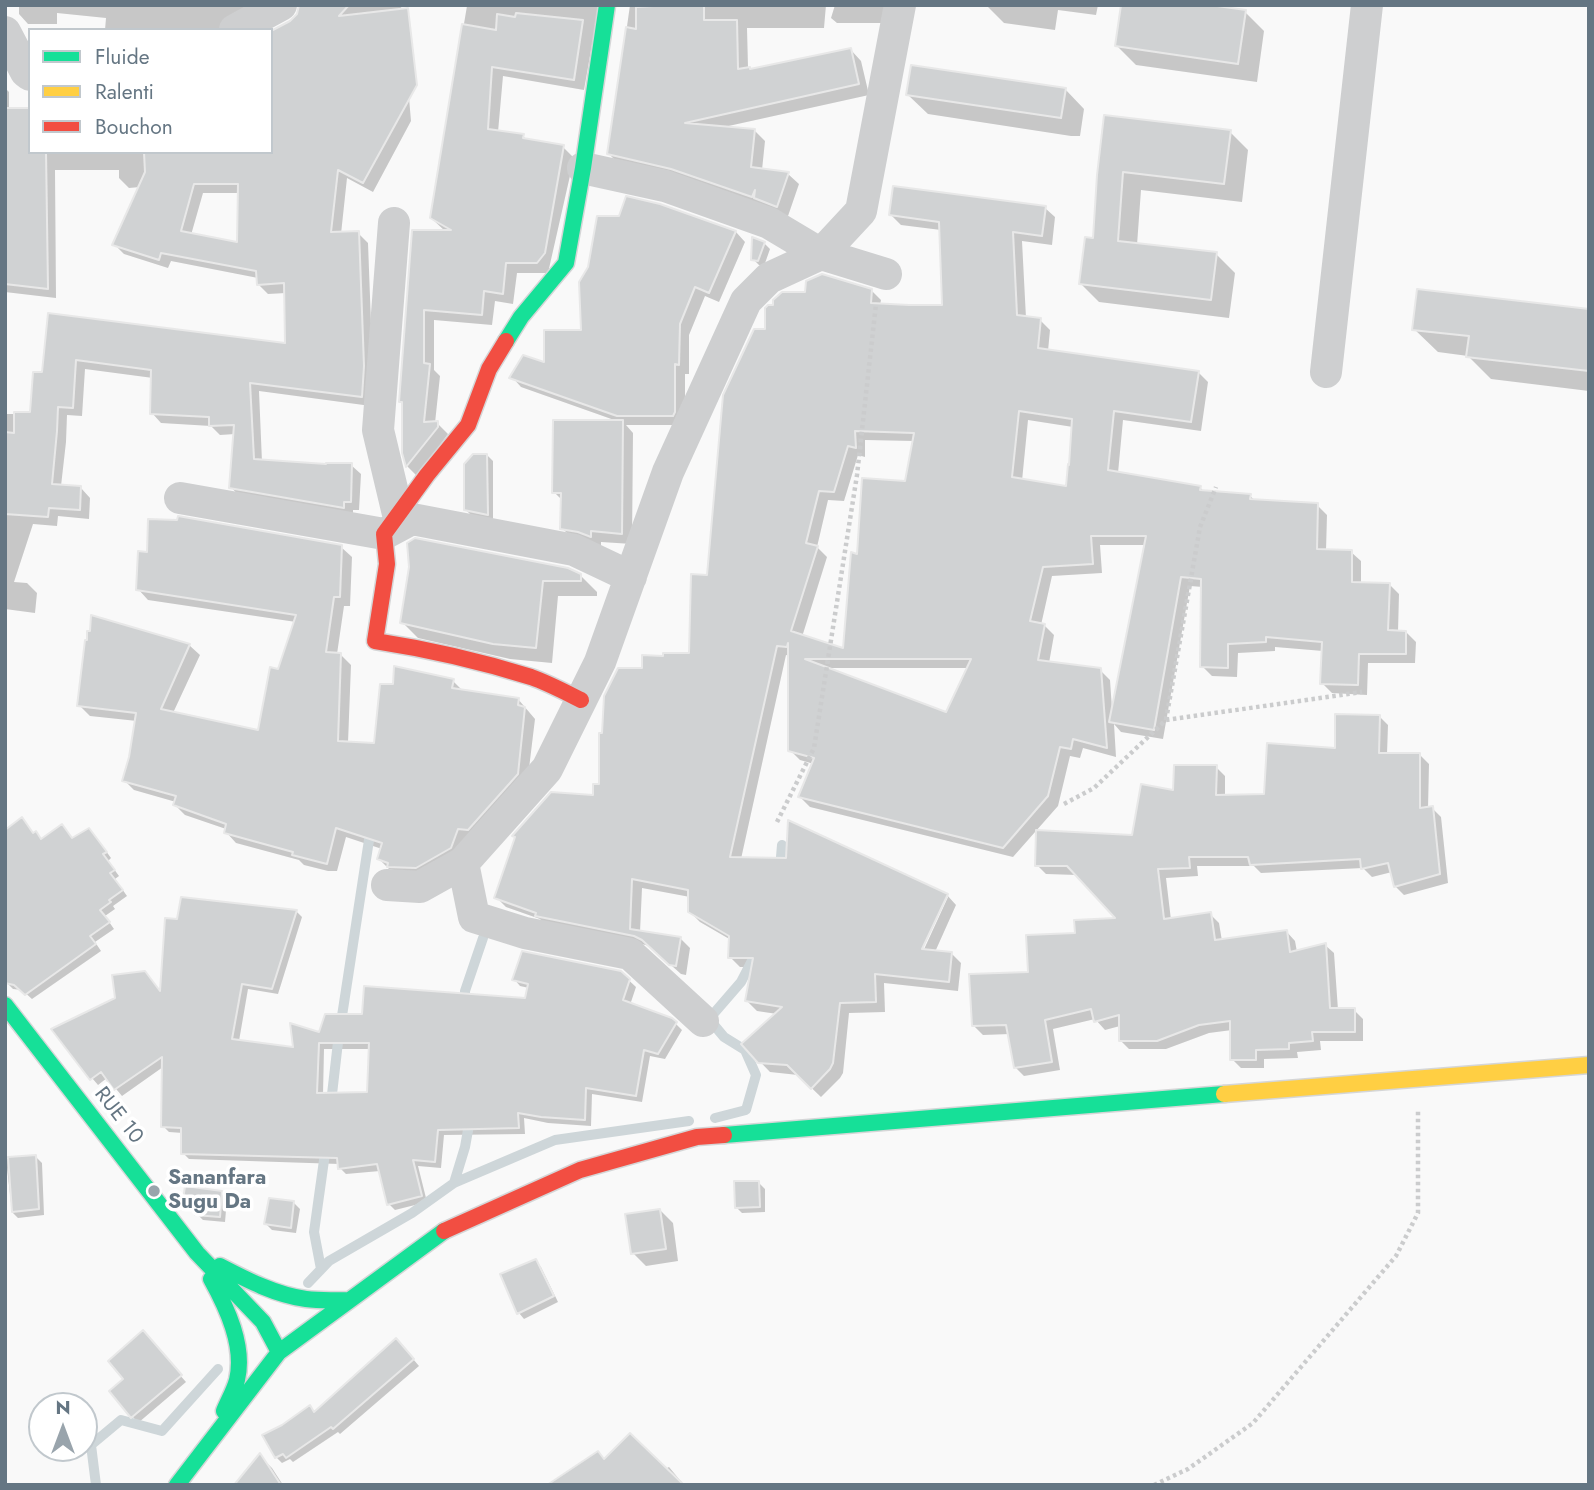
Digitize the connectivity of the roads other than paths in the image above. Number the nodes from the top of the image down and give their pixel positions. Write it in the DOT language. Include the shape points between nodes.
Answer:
graph roads {
  1 [pos="281,5"];
  2 [pos="607,5"];
  3 [pos="900,5"];
  4 [pos="1367,5"];
  5 [pos="238,28"];
  6 [pos="5,32"];
  7 [pos="28,74"];
  8 [pos="583,167"];
  9 [pos="394,223"];
  10 [pos="821,254"];
  11 [pos="886,275"];
  12 [pos="1325,372"];
  13 [pos="180,498"];
  14 [pos="391,524"];
  15 [pos="631,578"];
  16 [pos="581,700"];
  17 [pos="463,863"];
  18 [pos="387,885"];
  19 [pos="5,1005"];
  20 [pos="703,1021"];
  21 [pos="1589,1065"];
  22 [pos="197,1253"];
  23 [pos="350,1300"];
  24 [pos="279,1352"];
  25 [pos="216,1433"];
  26 [pos="177,1485"];
  1 -- 5 [label="street"];
  2 -- 8 [label="main road"];
  3 -- 10 [label="street" via="861,211"];
  4 -- 12 [label="street"];
  6 -- 7 [label="street"];
  8 -- 10 [label="street" via="665,186 769,223"];
  8 -- 14 [label="main road" via="566,263 521,317 489,369 468,425"];
  9 -- 14 [label="street" via="378,430"];
  10 -- 11 [label="street"];
  10 -- 15 [label="street" via="769,278 746,301 668,472"];
  13 -- 14 [label="street"];
  14 -- 15 [label="street" via="412,519 574,550"];
  14 -- 16 [label="main road" via="375,642 533,678"];
  15 -- 16 [label="street"];
  16 -- 17 [label="street" via="547,769"];
  17 -- 18 [label="street" via="420,887"];
  17 -- 20 [label="street" via="474,917 525,933 630,954"];
  19 -- 22 [label="main road, RUE 10"];
  21 -- 23 [label="main road" via="697,1138 580,1170 447,1229"];
  22 -- 23 [label="main road" via="247,1280 299,1298"];
  22 -- 24 [label="main road" via="263,1322"];
  22 -- 25 [label="main road" via="222,1299 238,1351 237,1378"];
  23 -- 24 [label="main road"];
  24 -- 25 [label="main road"];
  25 -- 26 [label="main road"];
}
